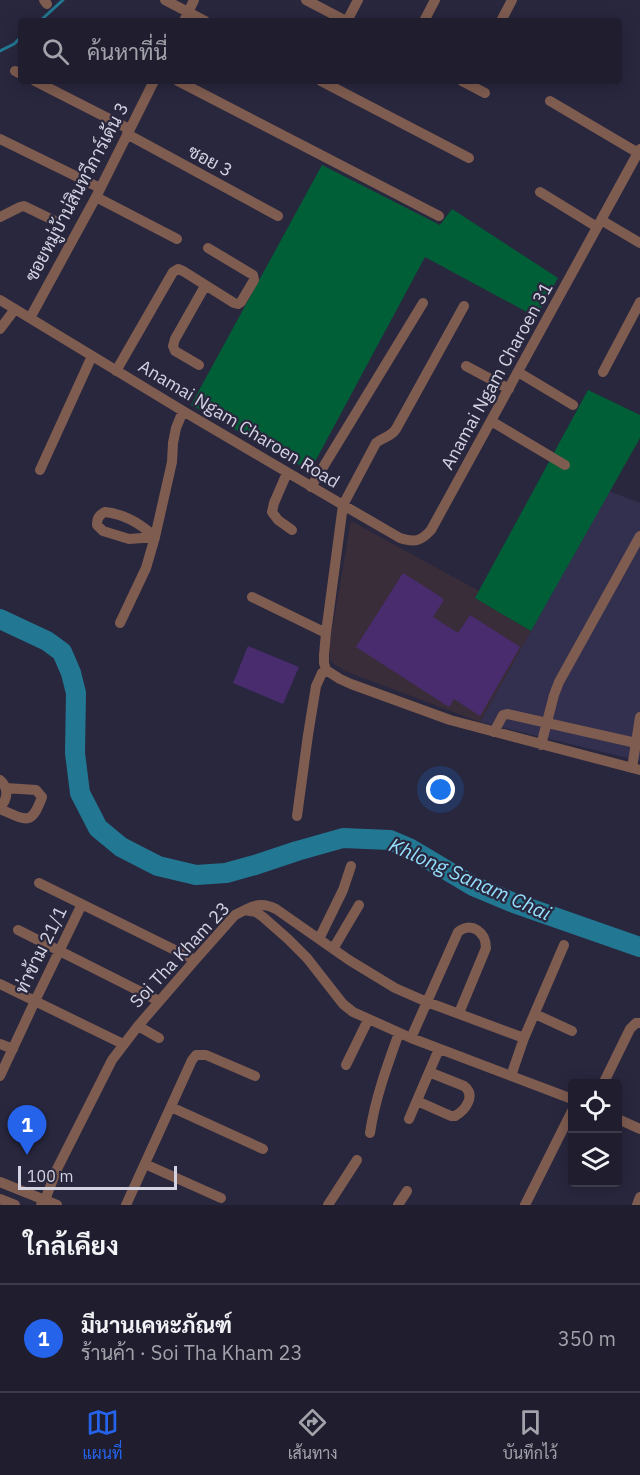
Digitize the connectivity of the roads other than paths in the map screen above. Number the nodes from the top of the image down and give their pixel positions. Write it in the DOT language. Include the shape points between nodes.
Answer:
graph roads {
  1 [pos="165,0"];
  2 [pos="194,0"];
  3 [pos="306,0"];
  4 [pos="358,0"];
  5 [pos="435,0"];
  6 [pos="512,0"];
  7 [pos="186,16"];
  8 [pos="341,18"];
  9 [pos="349,18"];
  10 [pos="426,18"];
  11 [pos="503,18"];
  12 [pos="40,84"];
  13 [pos="152,84"];
  14 [pos="184,84"];
  15 [pos="327,84"];
  16 [pos="470,84"];
  17 [pos="485,93"];
  18 [pos="550,101"];
  19 [pos="128,132"];
  20 [pos="0,139"];
  21 [pos="639,151"];
  22 [pos="469,158"];
  23 [pos="98,192"];
  24 [pos="540,192"];
  25 [pos="278,216"];
  26 [pos="439,216"];
  27 [pos="0,217"];
  28 [pos="57,222"];
  29 [pos="599,224"];
  30 [pos="177,239"];
  31 [pos="640,243"];
  32 [pos="208,248"];
  33 [pos="205,286"];
  34 [pos="0,300"];
  35 [pos="640,302"];
  36 [pos="423,303"];
  37 [pos="464,306"];
  38 [pos="15,309"];
  39 [pos="30,318"];
  40 [pos="0,329"];
  41 [pos="92,356"];
  42 [pos="199,365"];
  43 [pos="466,366"];
  44 [pos="116,371"];
  45 [pos="518,372"];
  46 [pos="603,372"];
  47 [pos="508,389"];
  48 [pos="573,405"];
  49 [pos="183,411"];
  50 [pos="491,421"];
  51 [pos="565,465"];
  52 [pos="40,470"];
  53 [pos="287,473"];
  54 [pos="311,487"];
  55 [pos="344,505"];
  56 [pos="292,530"];
  57 [pos="640,536"];
  58 [pos="155,537"];
  59 [pos="252,597"];
  60 [pos="120,623"];
  61 [pos="326,633"];
  62 [pos="326,670"];
  63 [pos="640,717"];
  64 [pos="548,723"];
  65 [pos="494,732"];
  66 [pos="636,743"];
  67 [pos="542,745"];
  68 [pos="636,769"];
  69 [pos="3,784"];
  70 [pos="0,808"];
  71 [pos="297,816"];
  72 [pos="351,866"];
  73 [pos="39,883"];
  74 [pos="82,904"];
  75 [pos="358,905"];
  76 [pos="245,910"];
  77 [pos="18,930"];
  78 [pos="319,939"];
  79 [pos="564,945"];
  80 [pos="333,949"];
  81 [pos="59,951"];
  82 [pos="195,960"];
  83 [pos="0,984"];
  84 [pos="34,1001"];
  85 [pos="159,1001"];
  86 [pos="427,1002"];
  87 [pos="459,1013"];
  88 [pos="535,1014"];
  89 [pos="368,1020"];
  90 [pos="640,1023"];
  91 [pos="138,1026"];
  92 [pos="572,1031"];
  93 [pos="399,1033"];
  94 [pos="159,1038"];
  95 [pos="411,1038"];
  96 [pos="524,1038"];
  97 [pos="0,1044"];
  98 [pos="123,1044"];
  99 [pos="13,1049"];
  100 [pos="439,1049"];
  101 [pos="346,1065"];
  102 [pos="429,1072"];
  103 [pos="0,1076"];
  104 [pos="255,1076"];
  105 [pos="511,1076"];
  106 [pos="605,1079"];
  107 [pos="568,1096"];
  108 [pos="417,1101"];
  109 [pos="171,1107"];
  110 [pos="409,1119"];
  111 [pos="568,1121"];
  112 [pos="622,1121"];
  113 [pos="640,1129"];
  114 [pos="369,1133"];
  115 [pos="263,1149"];
  116 [pos="357,1160"];
  117 [pos="145,1164"];
  118 [pos="0,1182"];
  119 [pos="407,1191"];
  120 [pos="640,1197"];
  121 [pos="0,1198"];
  122 [pos="221,1198"];
  123 [pos="43,1202"];
  124 [pos="15,1205"];
  125 [pos="57,1205"];
  126 [pos="126,1205"];
  127 [pos="328,1205"];
  128 [pos="398,1205"];
  129 [pos="525,1205"];
  130 [pos="637,1205"];
  1 -- 7 [label="street"];
  2 -- 7 [label="street"];
  3 -- 8 [label="street"];
  4 -- 9 [label="street"];
  5 -- 10 [label="street"];
  6 -- 11 [label="street"];
  12 -- 19 [label="street, ซอย 3"];
  13 -- 19 [label="street, ซอยหมู่บ้าน่สินทวีการ์เด้น 3"];
  14 -- 26 [label="street"];
  15 -- 22 [label="street"];
  16 -- 17 [label="street"];
  18 -- 21 [label="street"];
  19 -- 23 [label="street, ซอยหมู่บ้าน่สินทวีการ์เด้น 3"];
  19 -- 25 [label="street, ซอย 3"];
  20 -- 23 [label="street"];
  21 -- 29 [label="street, Anamai Ngam Charoen 31"];
  23 -- 30 [label="street"];
  23 -- 39 [label="street, ซอยหมู่บ้าน่สินทวีการ์เด้น 3"];
  24 -- 29 [label="street"];
  27 -- 28 [label="street" via="24,206"];
  29 -- 31 [label="street"];
  29 -- 45 [label="street, Anamai Ngam Charoen 31"];
  32 -- 33 [label="street" via="249,271 254,280 238,304"];
  33 -- 42 [label="street" via="173,346"];
  33 -- 44 [label="street" via="183,271 173,272"];
  34 -- 38 [label="street, Anamai Ngam Charoen Road"];
  35 -- 46 [label="street"];
  36 -- 54 [label="street"];
  37 -- 55 [label="street" via="396,429 376,443"];
  38 -- 39 [label="street, Anamai Ngam Charoen Road"];
  38 -- 40 [label="street"];
  39 -- 41 [label="street, Anamai Ngam Charoen Road"];
  41 -- 44 [label="street, Anamai Ngam Charoen Road"];
  41 -- 52 [label="street"];
  43 -- 47 [label="street"];
  44 -- 49 [label="street, Anamai Ngam Charoen Road"];
  45 -- 47 [label="street, Anamai Ngam Charoen 31"];
  45 -- 48 [label="street"];
  47 -- 50 [label="street, Anamai Ngam Charoen 31"];
  49 -- 53 [label="street, Anamai Ngam Charoen Road"];
  49 -- 58 [label="street" via="172,443 172,462"];
  50 -- 51 [label="street"];
  50 -- 55 [label="street, Anamai Ngam Charoen 31" via="424,538 400,538"];
  53 -- 54 [label="street, Anamai Ngam Charoen Road"];
  53 -- 56 [label="street" via="272,512"];
  54 -- 55 [label="street, Anamai Ngam Charoen Road"];
  55 -- 61 [label="street, Anamai Ngam Charoen Road"];
  57 -- 64 [label="street" via="559,682"];
  58 -- 58 [label="street" via="140,524 110,512 100,514 97,520 102,531 129,539"];
  58 -- 60 [label="street" via="146,568"];
  59 -- 61 [label="street"];
  61 -- 62 [label="street, Anamai Ngam Charoen Road"];
  62 -- 65 [label="street" via="378,694"];
  62 -- 71 [label="street" via="316,686"];
  63 -- 66 [label="street"];
  64 -- 65 [label="street" via="507,714"];
  64 -- 66 [label="street"];
  64 -- 67 [label="street"];
  65 -- 67 [label="street"];
  66 -- 68 [label="street"];
  67 -- 68 [label="street"];
  69 -- 70 [label="street" via="6,797"];
  69 -- 70 [label="street" via="36,790 42,797 30,818"];
  72 -- 78 [label="street"];
  73 -- 74 [label="street"];
  74 -- 81 [label="street, ท่าข้าม 21/1"];
  74 -- 82 [label="street"];
  75 -- 80 [label="street"];
  76 -- 78 [label="street" via="268,905"];
  76 -- 82 [label="street, Soi Tha Kham 23" via="235,915"];
  76 -- 89 [label="street, Soi Tha Kham 23" via="256,912 288,939 342,1004"];
  77 -- 81 [label="street"];
  78 -- 80 [label="street"];
  79 -- 88 [label="street"];
  80 -- 86 [label="street" via="395,988"];
  81 -- 84 [label="street, ท่าข้าม 21/1"];
  81 -- 85 [label="street"];
  82 -- 85 [label="street, Soi Tha Kham 23"];
  83 -- 84 [label="street"];
  84 -- 98 [label="street"];
  84 -- 99 [label="street, ท่าข้าม 21/1"];
  85 -- 91 [label="street, Soi Tha Kham 23"];
  86 -- 87 [label="street"];
  86 -- 87 [label="street" via="458,932 470,927 482,933 486,948"];
  86 -- 95 [label="street"];
  87 -- 96 [label="street"];
  88 -- 92 [label="street"];
  88 -- 96 [label="street"];
  89 -- 93 [label="street, Soi Tha Kham 23"];
  89 -- 101 [label="street"];
  90 -- 106 [label="street" via="630,1029"];
  91 -- 94 [label="street"];
  91 -- 98 [label="street, Soi Tha Kham 23"];
  93 -- 95 [label="street, Soi Tha Kham 23"];
  93 -- 114 [label="street"];
  95 -- 100 [label="street, Soi Tha Kham 23"];
  96 -- 105 [label="street"];
  97 -- 99 [label="street"];
  98 -- 123 [label="street, Soi Tha Kham 23" via="104,1073"];
  99 -- 103 [label="street, ท่าข้าม 21/1"];
  100 -- 102 [label="street"];
  100 -- 105 [label="street, Soi Tha Kham 23"];
  102 -- 108 [label="street"];
  102 -- 108 [label="street" via="464,1086 470,1098 455,1116"];
  104 -- 109 [label="street" via="206,1055 196,1055"];
  105 -- 107 [label="street, Soi Tha Kham 23"];
  108 -- 110 [label="street"];
  109 -- 115 [label="street"];
  109 -- 117 [label="street"];
  111 -- 129 [label="street"];
  112 -- 113 [label="street"];
  116 -- 127 [label="street"];
  117 -- 122 [label="street"];
  117 -- 126 [label="street"];
  118 -- 123 [label="street"];
  119 -- 128 [label="street"];
  120 -- 130 [label="street"];
  121 -- 124 [label="street"];
  123 -- 125 [label="street"];
}
